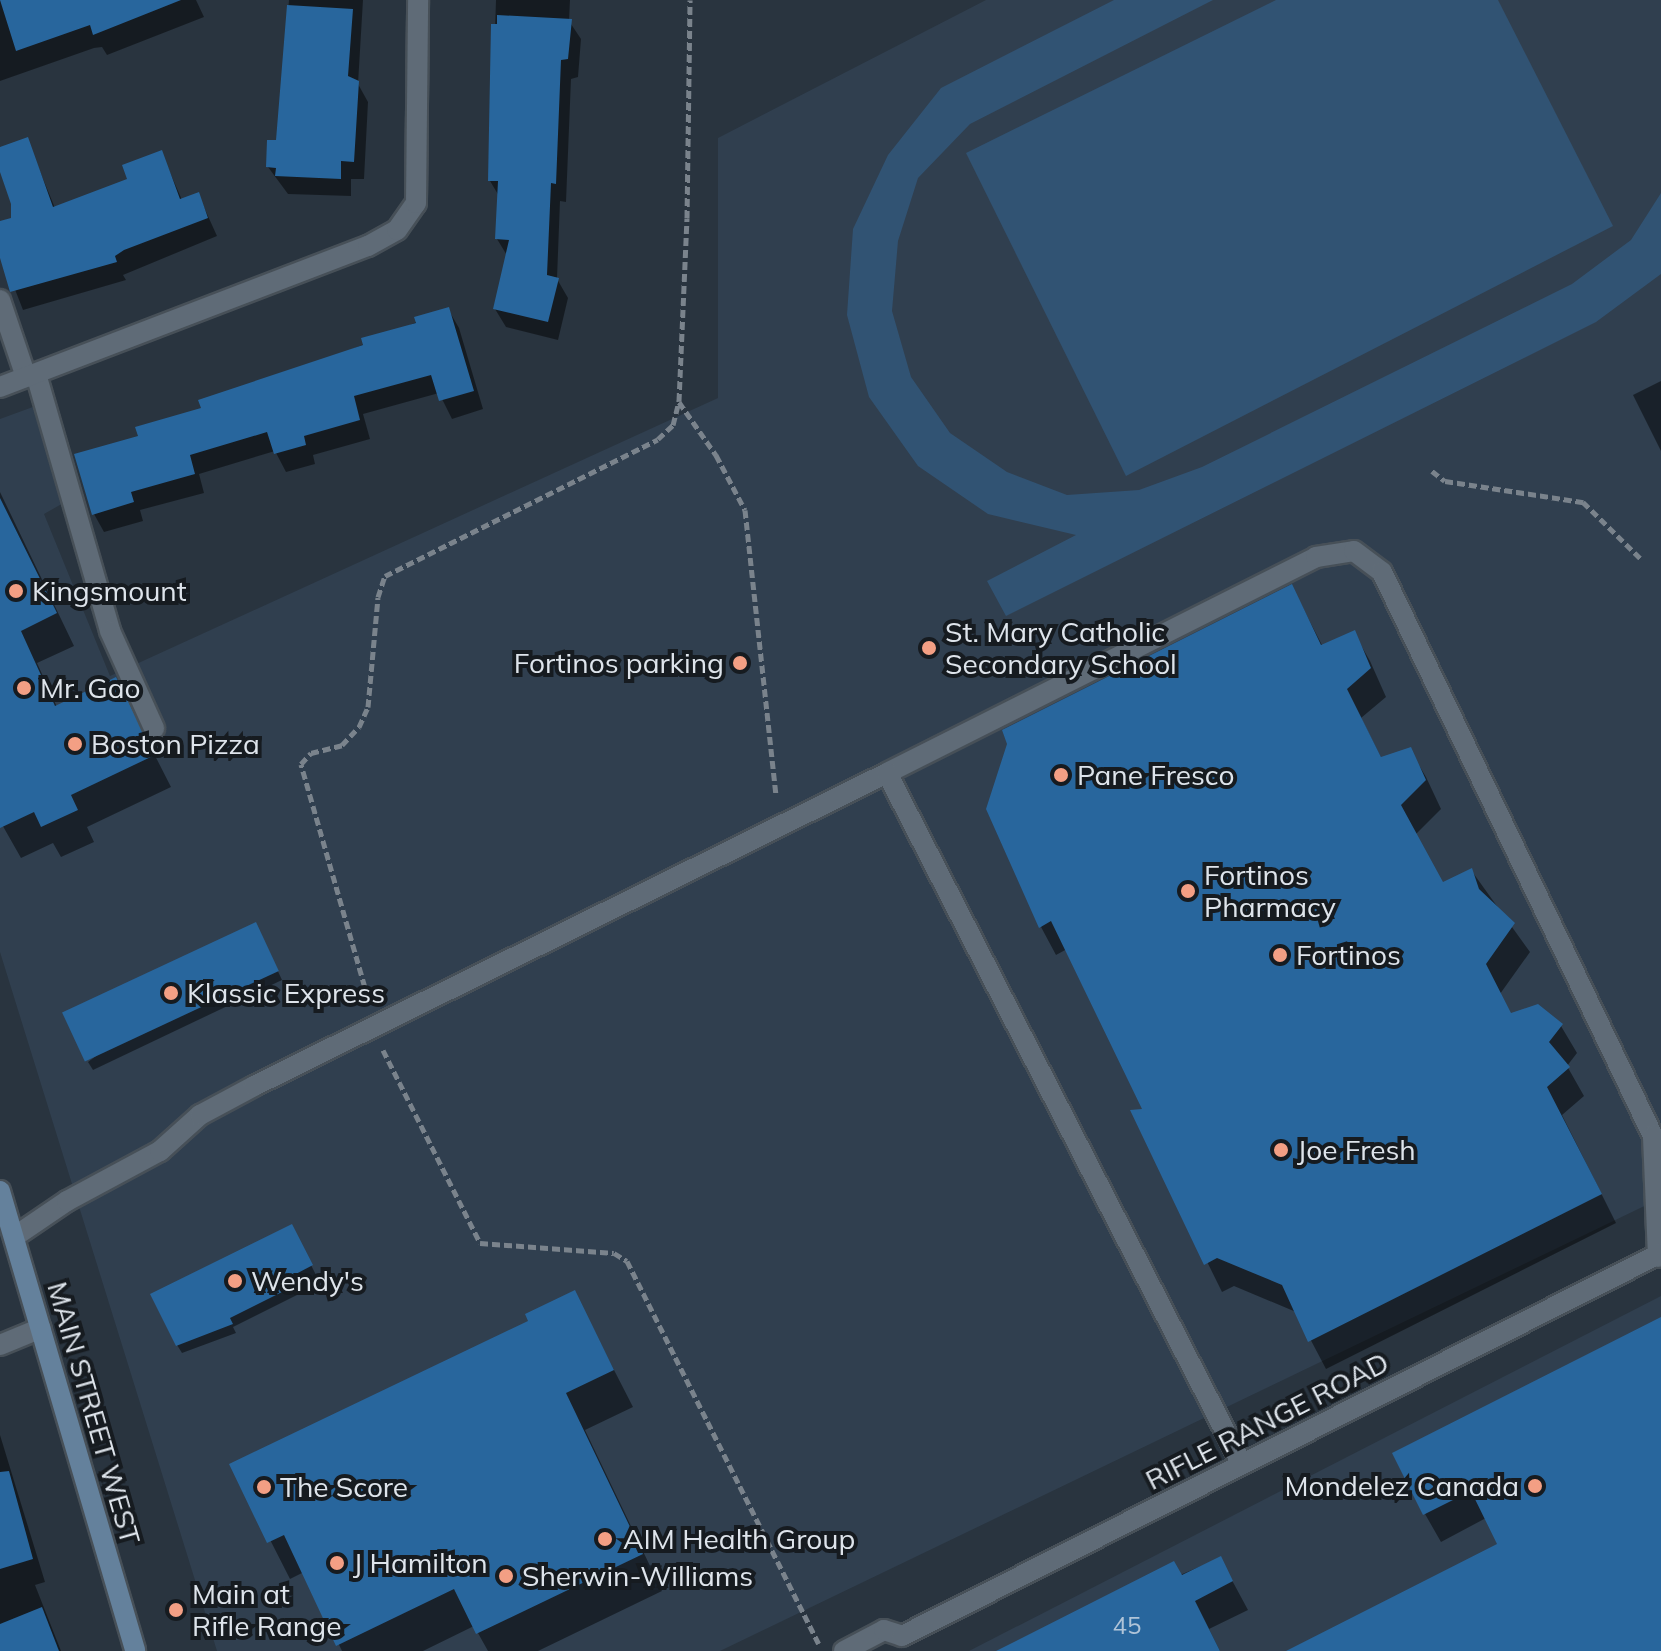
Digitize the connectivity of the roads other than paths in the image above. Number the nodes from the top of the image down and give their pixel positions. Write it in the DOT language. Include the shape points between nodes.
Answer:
graph roads {
  1 [pos="418,0"];
  2 [pos="0,300"];
  3 [pos="31,376"];
  4 [pos="0,387"];
  5 [pos="154,728"];
  6 [pos="887,773"];
  7 [pos="0,1191"];
  8 [pos="14,1237"];
  9 [pos="1660,1256"];
  10 [pos="41,1328"];
  11 [pos="0,1345"];
  12 [pos="1242,1464"];
  13 [pos="900,1644"];
  14 [pos="135,1651"];
  15 [pos="844,1651"];
  1 -- 3 [label="street" via="416,203 397,230 368,246"];
  2 -- 3 [label="street"];
  3 -- 4 [label="street"];
  3 -- 5 [label="street" via="110,631"];
  6 -- 8 [label="street" via="254,1086 200,1115 160,1151 67,1201"];
  6 -- 9 [label="street" via="1316,557 1354,551 1382,572 1653,1136"];
  6 -- 12 [label="street"];
  7 -- 8 [label="main road, MAIN STREET WEST"];
  8 -- 10 [label="main road, MAIN STREET WEST"];
  9 -- 12 [label="street, RIFLE RANGE ROAD"];
  10 -- 11 [label="street"];
  10 -- 14 [label="main road, MAIN STREET WEST"];
  12 -- 13 [label="street, RIFLE RANGE ROAD"];
  13 -- 15 [label="street, RIFLE RANGE ROAD" via="884,1630"];
}
